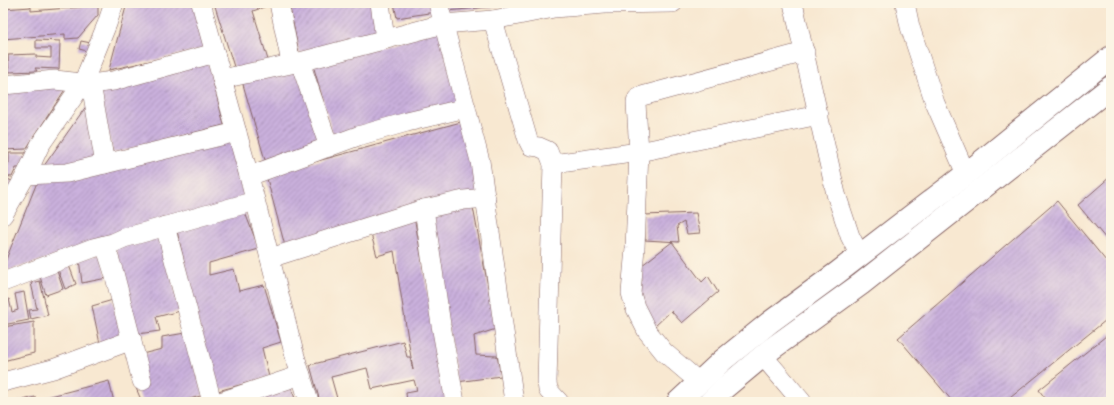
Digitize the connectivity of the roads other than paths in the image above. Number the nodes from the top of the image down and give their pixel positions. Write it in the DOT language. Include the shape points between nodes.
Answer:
graph roads {
  1 [pos="114,3"];
  2 [pos="201,3"];
  3 [pos="279,3"];
  4 [pos="380,3"];
  5 [pos="438,3"];
  6 [pos="673,3"];
  7 [pos="793,3"];
  8 [pos="905,3"];
  9 [pos="605,4"];
  10 [pos="532,8"];
  11 [pos="493,20"];
  12 [pos="443,24"];
  13 [pos="385,39"];
  14 [pos="804,52"];
  15 [pos="215,53"];
  16 [pos="1111,57"];
  17 [pos="296,63"];
  18 [pos="222,79"];
  19 [pos="87,83"];
  20 [pos="3,85"];
  21 [pos="1111,87"];
  22 [pos="466,108"];
  23 [pos="819,115"];
  24 [pos="237,132"];
  25 [pos="329,147"];
  26 [pos="639,152"];
  27 [pos="105,164"];
  28 [pos="553,164"];
  29 [pos="966,174"];
  30 [pos="26,175"];
  31 [pos="249,176"];
  32 [pos="486,198"];
  33 [pos="255,201"];
  34 [pos="424,209"];
  35 [pos="3,215"];
  36 [pos="166,226"];
  37 [pos="105,245"];
  38 [pos="860,256"];
  39 [pos="270,258"];
  40 [pos="3,282"];
  41 [pos="132,340"];
  42 [pos="763,356"];
  43 [pos="723,360"];
  44 [pos="301,375"];
  45 [pos="738,377"];
  46 [pos="142,381"];
  47 [pos="3,382"];
  48 [pos="699,382"];
  49 [pos="212,402"];
  50 [pos="220,402"];
  51 [pos="309,402"];
  52 [pos="455,402"];
  53 [pos="514,402"];
  54 [pos="559,402"];
  55 [pos="678,402"];
  56 [pos="710,402"];
  57 [pos="802,402"];
  1 -- 19 [label="street"];
  2 -- 15 [label="street"];
  3 -- 17 [label="street"];
  4 -- 13 [label="street"];
  5 -- 12 [label="street"];
  6 -- 9 [label="street"];
  7 -- 14 [label="street"];
  8 -- 29 [label="street" via="910,27 935,104"];
  9 -- 10 [label="street"];
  10 -- 11 [label="street"];
  11 -- 12 [label="street"];
  11 -- 28 [label="street" via="528,140 531,146 548,151"];
  12 -- 13 [label="street"];
  12 -- 22 [label="street"];
  13 -- 17 [label="street"];
  14 -- 23 [label="street"];
  14 -- 26 [label="street" via="637,99"];
  15 -- 18 [label="street"];
  15 -- 19 [label="street" via="113,81"];
  16 -- 29 [label="main road"];
  17 -- 18 [label="street"];
  17 -- 25 [label="street"];
  18 -- 24 [label="street"];
  19 -- 20 [label="street" via="55,80"];
  19 -- 27 [label="street"];
  19 -- 30 [label="street" via="40,145"];
  21 -- 42 [label="main road" via="861,284"];
  22 -- 25 [label="street" via="407,122"];
  22 -- 32 [label="street" via="480,160"];
  23 -- 26 [label="street"];
  23 -- 38 [label="street" via="836,194 850,236"];
  24 -- 27 [label="street"];
  24 -- 31 [label="street"];
  25 -- 31 [label="street"];
  26 -- 28 [label="street"];
  26 -- 48 [label="street" via="631,293 647,331 664,352"];
  27 -- 30 [label="street" via="67,173"];
  28 -- 54 [label="street" via="547,382 548,390"];
  29 -- 38 [label="main road"];
  30 -- 35 [label="street"];
  31 -- 33 [label="street"];
  32 -- 34 [label="street"];
  32 -- 53 [label="street"];
  33 -- 36 [label="street"];
  33 -- 39 [label="street"];
  34 -- 39 [label="street"];
  34 -- 52 [label="street"];
  36 -- 37 [label="street"];
  36 -- 49 [label="street"];
  37 -- 40 [label="street"];
  37 -- 41 [label="street"];
  38 -- 43 [label="main road"];
  39 -- 44 [label="street"];
  41 -- 46 [label="street"];
  41 -- 47 [label="street" via="53,369"];
  42 -- 45 [label="main road"];
  42 -- 57 [label="street"];
  43 -- 45 [label="main road"];
  43 -- 48 [label="main road"];
  44 -- 50 [label="street"];
  44 -- 51 [label="street"];
  45 -- 56 [label="main road"];
  48 -- 55 [label="main road"];
}
